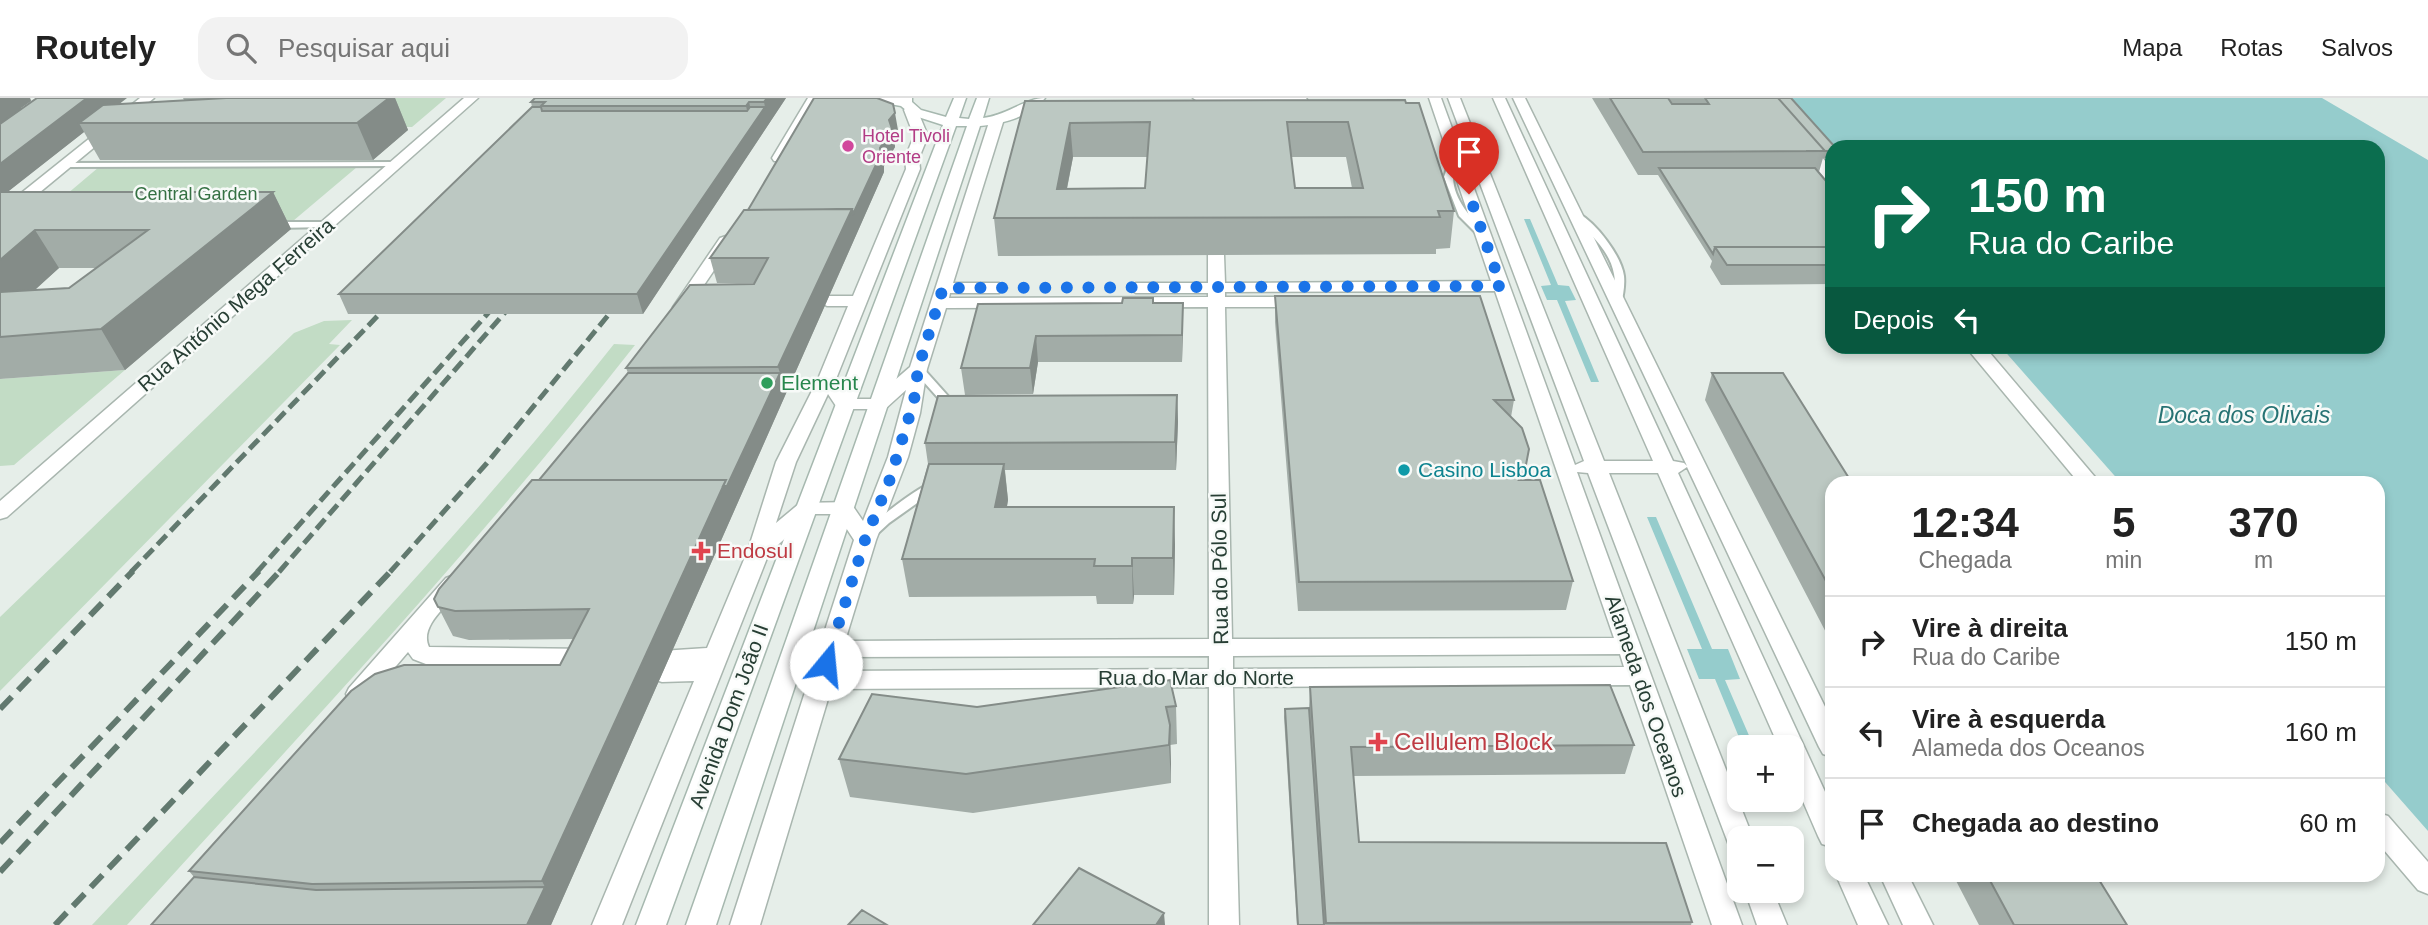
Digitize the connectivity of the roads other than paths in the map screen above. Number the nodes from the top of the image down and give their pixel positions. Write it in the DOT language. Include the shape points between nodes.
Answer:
graph roads {
  1 [pos="148,98"];
  2 [pos="472,98"];
  3 [pos="814,98"];
  4 [pos="878,98"];
  5 [pos="960,98"];
  6 [pos="982,98"];
  7 [pos="1499,98"];
  8 [pos="1519,98"];
  9 [pos="1043,102"];
  10 [pos="1195,103"];
  11 [pos="908,104"];
  12 [pos="1442,104"];
  13 [pos="1310,106"];
  14 [pos="1216,108"];
  15 [pos="1422,109"];
  16 [pos="997,119"];
  17 [pos="951,122"];
  18 [pos="974,122"];
  19 [pos="939,156"];
  20 [pos="1815,158"];
  21 [pos="397,164"];
  22 [pos="65,165"];
  23 [pos="912,169"];
  24 [pos="1825,170"];
  25 [pos="770,174"];
  26 [pos="3,223"];
  27 [pos="261,225"];
  28 [pos="327,225"];
  29 [pos="734,231"];
  30 [pos="1216,255"];
  31 [pos="1504,294"];
  32 [pos="1217,295"];
  33 [pos="829,296"];
  34 [pos="861,296"];
  35 [pos="941,296"];
  36 [pos="668,325"];
  37 [pos="1981,354"];
  38 [pos="918,369"];
  39 [pos="827,379"];
  40 [pos="845,405"];
  41 [pos="878,405"];
  42 [pos="956,418"];
  43 [pos="1596,467"];
  44 [pos="1666,467"];
  45 [pos="1697,467"];
  46 [pos="1565,468"];
  47 [pos="941,471"];
  48 [pos="2084,476"];
  49 [pos="844,507"];
  50 [pos="807,508"];
  51 [pos="0,512"];
  52 [pos="865,540"];
  53 [pos="759,550"];
  54 [pos="469,566"];
  55 [pos="416,628"];
  56 [pos="1561,646"];
  57 [pos="1628,646"];
  58 [pos="1222,647"];
  59 [pos="831,649"];
  60 [pos="712,664"];
  61 [pos="665,665"];
  62 [pos="1570,676"];
  63 [pos="1639,676"];
  64 [pos="1222,678"];
  65 [pos="822,680"];
  66 [pos="358,694"];
  67 [pos="340,714"];
  68 [pos="1825,732"];
  69 [pos="1825,820"];
  70 [pos="1735,826"];
  71 [pos="2385,832"];
  72 [pos="1853,882"];
  73 [pos="1897,882"];
  74 [pos="2428,882"];
  75 [pos="1764,903"];
  76 [pos="607,925"];
  77 [pos="652,925"];
  78 [pos="701,925"];
  79 [pos="745,925"];
  80 [pos="1224,925"];
  81 [pos="1727,925"];
  82 [pos="1772,925"];
  83 [pos="1873,925"];
  84 [pos="1918,925"];
  1 -- 22 [label="street"];
  2 -- 21 [label="street, Rua António Mega Ferreira"];
  3 -- 25 [label="street"];
  4 -- 11 [label="street"];
  5 -- 17 [label="street, Avenida Dom João II"];
  6 -- 18 [label="street, Avenida Dom João II"];
  7 -- 44 [label="street"];
  8 -- 45 [label="street"];
  9 -- 16 [label="street"];
  10 -- 14 [label="street"];
  11 -- 17 [label="street" via="923,116"];
  11 -- 23 [label="street, Avenida Dom João II" via="921,136"];
  12 -- 15 [label="street"];
  12 -- 31 [label="street, Alameda dos Oceanos" via="1455,156"];
  12 -- 43 [label="street, Alameda dos Oceanos"];
  13 -- 14 [label="street"];
  16 -- 18 [label="street"];
  16 -- 35 [label="street"];
  17 -- 18 [label="street"];
  17 -- 19 [label="street, Avenida Dom João II"];
  18 -- 41 [label="street, Avenida Dom João II"];
  19 -- 23 [label="street"];
  19 -- 40 [label="street, Avenida Dom João II"];
  20 -- 24 [label="street"];
  21 -- 22 [label="lane"];
  21 -- 28 [label="street, Rua António Mega Ferreira"];
  22 -- 26 [label="street"];
  23 -- 34 [label="street, Avenida Dom João II"];
  27 -- 28 [label="lane"];
  28 -- 51 [label="street, Rua António Mega Ferreira"];
  29 -- 36 [label="street" via="704,297"];
  30 -- 32 [label="street, Rua do Pólo Sul"];
  31 -- 32 [label="street"];
  31 -- 46 [label="street, Alameda dos Oceanos"];
  32 -- 35 [label="street"];
  32 -- 58 [label="street, Rua do Pólo Sul"];
  33 -- 34 [label="street"];
  34 -- 39 [label="street, Avenida Dom João II"];
  35 -- 38 [label="street"];
  37 -- 48 [label="street"];
  38 -- 41 [label="street, Avenida Dom João II"];
  38 -- 42 [label="lane" via="953,408"];
  38 -- 52 [label="street" via="914,401 888,488"];
  39 -- 40 [label="street"];
  39 -- 53 [label="street, Avenida Dom João II" via="767,511"];
  40 -- 41 [label="street"];
  40 -- 50 [label="street, Avenida Dom João II"];
  41 -- 49 [label="street, Avenida Dom João II"];
  43 -- 44 [label="street"];
  43 -- 46 [label="street"];
  43 -- 70 [label="street, Alameda dos Oceanos"];
  44 -- 45 [label="street"];
  44 -- 69 [label="street"];
  45 -- 68 [label="street"];
  46 -- 57 [label="street, Alameda dos Oceanos"];
  47 -- 52 [label="lane" via="931,489 885,520"];
  49 -- 50 [label="street"];
  49 -- 52 [label="street"];
  49 -- 78 [label="street, Avenida Dom João II"];
  50 -- 53 [label="street, Avenida Dom João II"];
  50 -- 77 [label="street, Avenida Dom João II"];
  52 -- 59 [label="street"];
  53 -- 60 [label="street, Avenida Dom João II"];
  54 -- 55 [label="street"];
  55 -- 66 [label="street"];
  55 -- 66 [label="street" via="414,645 431,657 587,665 407,675 374,684"];
  56 -- 57 [label="street, Rua do Mar do Norte"];
  56 -- 58 [label="street, Rua do Mar do Norte"];
  56 -- 62 [label="street"];
  57 -- 63 [label="street, Alameda dos Oceanos"];
  58 -- 59 [label="street, Rua do Mar do Norte"];
  58 -- 64 [label="street, Rua do Pólo Sul"];
  59 -- 65 [label="street"];
  60 -- 61 [label="street"];
  60 -- 76 [label="street, Avenida Dom João II"];
  62 -- 63 [label="street, Rua do Mar do Norte"];
  62 -- 64 [label="street, Rua do Mar do Norte"];
  63 -- 81 [label="street, Alameda dos Oceanos"];
  64 -- 65 [label="street, Rua do Mar do Norte"];
  64 -- 80 [label="street, Rua do Pólo Sul"];
  65 -- 79 [label="street"];
  66 -- 67 [label="street"];
  71 -- 74 [label="street"];
  72 -- 83 [label="street"];
  73 -- 84 [label="street"];
  75 -- 82 [label="street"];
}
